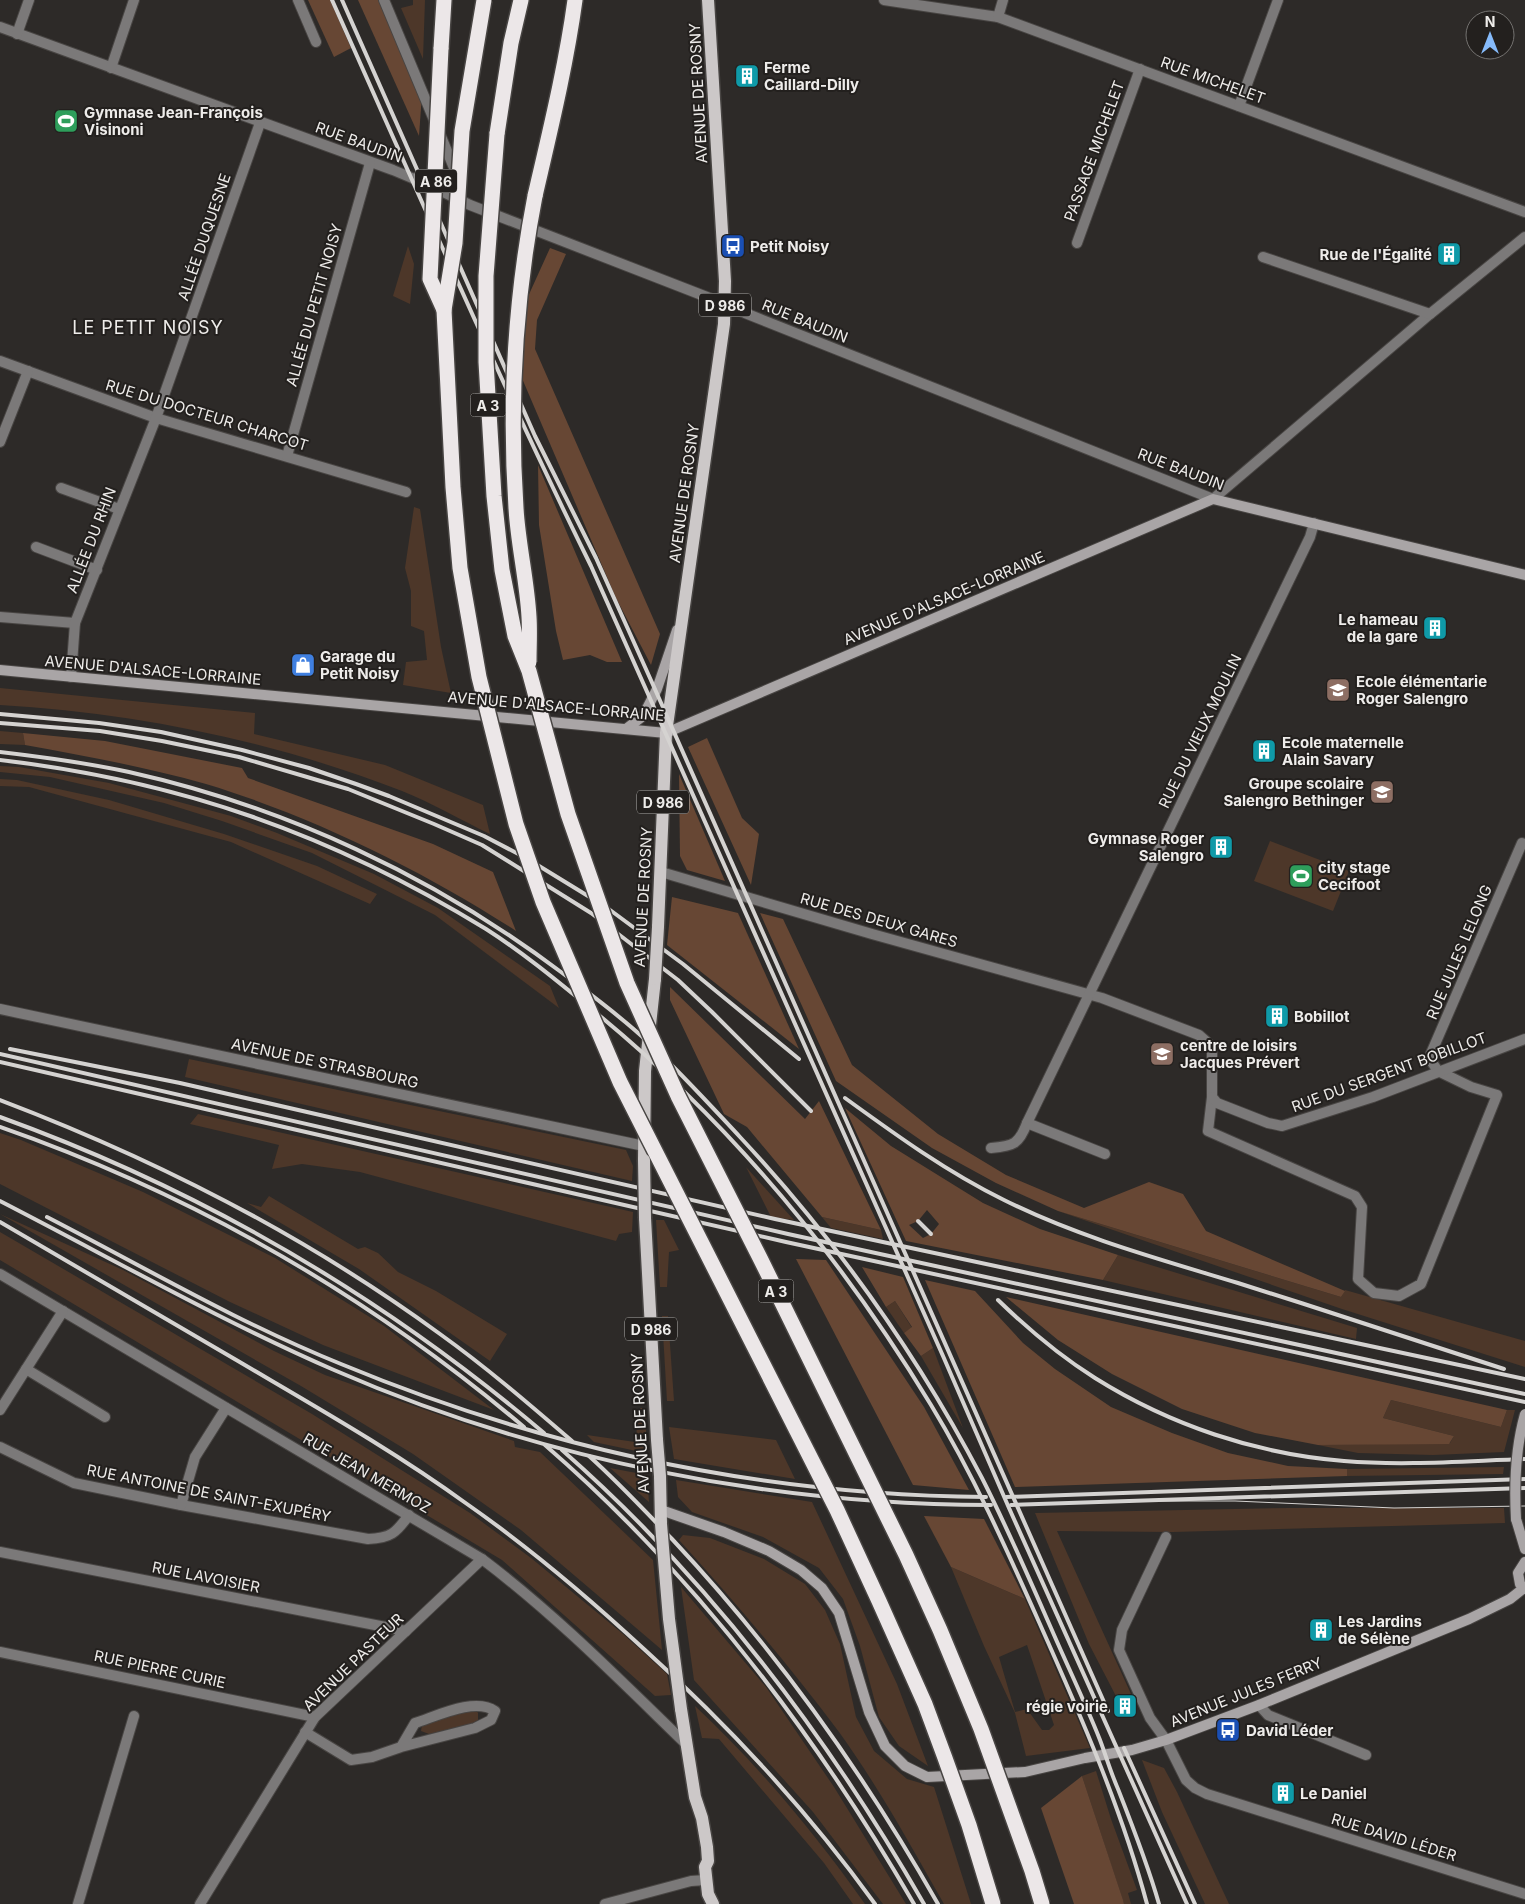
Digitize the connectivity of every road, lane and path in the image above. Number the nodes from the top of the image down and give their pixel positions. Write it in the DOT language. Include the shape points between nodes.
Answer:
graph roads {
  1 [pos="28,0"];
  2 [pos="134,0"];
  3 [pos="298,0"];
  4 [pos="384,0"];
  5 [pos="444,0"];
  6 [pos="484,0"];
  7 [pos="521,0"];
  8 [pos="575,0"];
  9 [pos="708,0"];
  10 [pos="884,0"];
  11 [pos="1003,0"];
  12 [pos="1278,0"];
  13 [pos="998,17"];
  14 [pos="0,28"];
  15 [pos="17,34"];
  16 [pos="316,42"];
  17 [pos="112,68"];
  18 [pos="1140,69"];
  19 [pos="1239,106"];
  20 [pos="260,122"];
  21 [pos="370,163"];
  22 [pos="470,205"];
  23 [pos="1525,212"];
  24 [pos="1525,237"];
  25 [pos="1077,243"];
  26 [pos="1263,257"];
  27 [pos="725,304"];
  28 [pos="444,310"];
  29 [pos="1430,314"];
  30 [pos="0,361"];
  31 [pos="28,371"];
  32 [pos="156,418"];
  33 [pos="0,442"];
  34 [pos="287,456"];
  35 [pos="61,488"];
  36 [pos="406,492"];
  37 [pos="1213,499"];
  38 [pos="119,509"];
  39 [pos="1314,523"];
  40 [pos="36,547"];
  41 [pos="97,570"];
  42 [pos="1525,575"];
  43 [pos="684,608"];
  44 [pos="0,617"];
  45 [pos="75,623"];
  46 [pos="0,670"];
  47 [pos="529,671"];
  48 [pos="71,677"];
  49 [pos="626,729"];
  50 [pos="666,733"];
  51 [pos="1522,843"];
  52 [pos="661,872"];
  53 [pos="1089,994"];
  54 [pos="0,1010"];
  55 [pos="1525,1039"];
  56 [pos="1438,1072"];
  57 [pos="1212,1097"];
  58 [pos="1027,1123"];
  59 [pos="644,1146"];
  60 [pos="991,1148"];
  61 [pos="1105,1154"];
  62 [pos="0,1274"];
  63 [pos="63,1312"];
  64 [pos="26,1370"];
  65 [pos="226,1408"];
  66 [pos="0,1410"];
  67 [pos="1525,1414"];
  68 [pos="105,1417"];
  69 [pos="0,1447"];
  70 [pos="181,1505"];
  71 [pos="661,1510"];
  72 [pos="409,1515"];
  73 [pos="1166,1537"];
  74 [pos="1525,1549"];
  75 [pos="0,1552"];
  76 [pos="482,1559"];
  77 [pos="1525,1562"];
  78 [pos="1524,1589"];
  79 [pos="406,1631"];
  80 [pos="0,1652"];
  81 [pos="1259,1705"];
  82 [pos="134,1716"];
  83 [pos="315,1717"];
  84 [pos="305,1732"];
  85 [pos="1166,1740"];
  86 [pos="685,1743"];
  87 [pos="401,1746"];
  88 [pos="1366,1755"];
  89 [pos="706,1873"];
  90 [pos="1525,1894"];
  91 [pos="708,1901"];
  92 [pos="78,1904"];
  93 [pos="200,1904"];
  94 [pos="605,1904"];
  95 [pos="993,1904"];
  96 [pos="1042,1904"];
  1 -- 15 [label="street"];
  2 -- 17 [label="street"];
  3 -- 16 [label="street"];
  4 -- 22 [label="street"];
  5 -- 28 [label="highway, A 86, bridge" via="430,279"];
  6 -- 28 [label="highway, A 3, bridge" via="462,131 455,243"];
  7 -- 47 [label="highway, A 3, bridge" via="497,134 486,276 486,362 502,570 515,636"];
  8 -- 47 [label="highway, bridge" via="525,249 515,337 512,425 516,510 529,616"];
  9 -- 27 [label="main road, AVENUE DE ROSNY / D 986"];
  10 -- 13 [label="street, RUE MICHELET"];
  11 -- 13 [label="street"];
  12 -- 19 [label="street"];
  13 -- 18 [label="street, RUE MICHELET"];
  14 -- 15 [label="street, RUE BAUDIN"];
  15 -- 17 [label="street, RUE BAUDIN"];
  17 -- 20 [label="street, RUE BAUDIN"];
  18 -- 19 [label="street, RUE MICHELET"];
  18 -- 25 [label="street, PASSAGE MICHELET"];
  19 -- 23 [label="street, RUE MICHELET"];
  20 -- 21 [label="street, RUE BAUDIN"];
  20 -- 32 [label="street, ALLÉE DUQUESNE"];
  21 -- 22 [label="street, RUE BAUDIN"];
  21 -- 34 [label="street, ALLÉE DU PETIT NOISY"];
  22 -- 27 [label="street, RUE BAUDIN"];
  24 -- 29 [label="street"];
  26 -- 29 [label="street"];
  27 -- 37 [label="street, RUE BAUDIN"];
  27 -- 43 [label="main road, AVENUE DE ROSNY / D 986"];
  28 -- 95 [label="highway, A 3, bridge" via="460,568 479,677 516,824 574,977 620,1082 828,1493 879,1601 945,1758 970,1825"];
  29 -- 37 [label="street"];
  30 -- 31 [label="street, RUE DU DOCTEUR CHARCOT"];
  31 -- 32 [label="street, RUE DU DOCTEUR CHARCOT"];
  31 -- 33 [label="street"];
  32 -- 34 [label="street, RUE DU DOCTEUR CHARCOT"];
  32 -- 38 [label="street, ALLÉE DU RHIN"];
  34 -- 36 [label="street, RUE DU DOCTEUR CHARCOT"];
  35 -- 38 [label="street"];
  37 -- 39 [label="street, RUE BAUDIN"];
  37 -- 50 [label="street, AVENUE D'ALSACE-LORRAINE"];
  38 -- 41 [label="street, ALLÉE DU RHIN"];
  39 -- 42 [label="street, RUE BAUDIN"];
  39 -- 53 [label="street, RUE DU VIEUX MOULIN"];
  40 -- 41 [label="street"];
  41 -- 45 [label="street, ALLÉE DU RHIN"];
  43 -- 49 [label="street" via="657,689 643,716"];
  43 -- 50 [label="main road, AVENUE DE ROSNY / D 986"];
  44 -- 45 [label="street"];
  45 -- 48 [label="street, ALLÉE DU RHIN"];
  46 -- 48 [label="street, AVENUE D'ALSACE-LORRAINE"];
  47 -- 96 [label="highway, A 3, bridge" via="568,814 627,982 678,1096 906,1555 980,1729"];
  48 -- 49 [label="street, AVENUE D'ALSACE-LORRAINE"];
  49 -- 50 [label="street, AVENUE D'ALSACE-LORRAINE"];
  50 -- 52 [label="main road, AVENUE DE ROSNY / D 986"];
  51 -- 56 [label="street, RUE JULES LELONG" via="1429,1058"];
  52 -- 53 [label="street, RUE DES DEUX GARES"];
  52 -- 59 [label="main road, AVENUE DE ROSNY / D 986, bridge" via="655,979 645,1071"];
  53 -- 57 [label="street" via="1199,1035 1212,1052"];
  53 -- 58 [label="street, RUE DU VIEUX MOULIN"];
  54 -- 59 [label="street, AVENUE DE STRASBOURG"];
  55 -- 56 [label="street, RUE DU SERGENT BOBILLOT"];
  56 -- 57 [label="street, RUE DU SERGENT BOBILLOT" via="1282,1126 1217,1103"];
  56 -- 57 [label="street" via="1497,1095 1421,1284 1399,1296 1374,1294 1358,1279 1362,1207 1355,1196 1208,1131"];
  58 -- 60 [label="street, RUE DU VIEUX MOULIN" via="1021,1137 1014,1143"];
  58 -- 61 [label="street"];
  59 -- 71 [label="main road, AVENUE DE ROSNY / D 986, bridge"];
  62 -- 63 [label="street, RUE JEAN MERMOZ"];
  63 -- 64 [label="street"];
  63 -- 65 [label="street, RUE JEAN MERMOZ"];
  64 -- 66 [label="street"];
  64 -- 68 [label="street"];
  65 -- 70 [label="street" via="196,1457"];
  65 -- 72 [label="street, RUE JEAN MERMOZ"];
  67 -- 74 [label="street, bridge" via="1515,1466 1516,1519"];
  69 -- 70 [label="street, RUE ANTOINE DE SAINT-EXUPÉRY" via="74,1483"];
  70 -- 72 [label="street, RUE ANTOINE DE SAINT-EXUPÉRY" via="368,1539 391,1535"];
  71 -- 85 [label="street, AVENUE JULES FERRY" via="769,1552 801,1570 822,1588 839,1613 869,1712 885,1746 905,1766 927,1777 1025,1772"];
  71 -- 86 [label="main road, AVENUE DE ROSNY / D 986, bridge" via="669,1619"];
  72 -- 76 [label="street, RUE JEAN MERMOZ"];
  73 -- 85 [label="street, RUE DAVID LÉDER" via="1122,1630 1119,1650 1150,1718"];
  75 -- 79 [label="street, RUE LAVOISIER"];
  76 -- 79 [label="street, AVENUE PASTEUR"];
  76 -- 86 [label="street, RUE JEAN MERMOZ" via="591,1653"];
  77 -- 78 [label="street" via="1518,1573"];
  78 -- 81 [label="street, AVENUE JULES FERRY" via="1469,1619"];
  79 -- 83 [label="street, AVENUE PASTEUR"];
  80 -- 83 [label="street, RUE PIERRE CURIE"];
  81 -- 85 [label="street, AVENUE JULES FERRY"];
  81 -- 88 [label="street" via="1268,1715"];
  82 -- 92 [label="street"];
  83 -- 84 [label="street, AVENUE PASTEUR"];
  84 -- 87 [label="street" via="351,1760 372,1757"];
  84 -- 93 [label="street, AVENUE PASTEUR"];
  85 -- 90 [label="street, RUE DAVID LÉDER" via="1186,1780 1207,1794"];
  86 -- 89 [label="main road, AVENUE DE ROSNY / D 986" via="702,1818 708,1861"];
  87 -- 87 [label="street" via="475,1728 491,1720 495,1711 487,1706 472,1705 415,1723"];
  89 -- 91 [label="main road, AVENUE DE ROSNY / D 986"];
  89 -- 94 [label="street" via="691,1881"];
}
